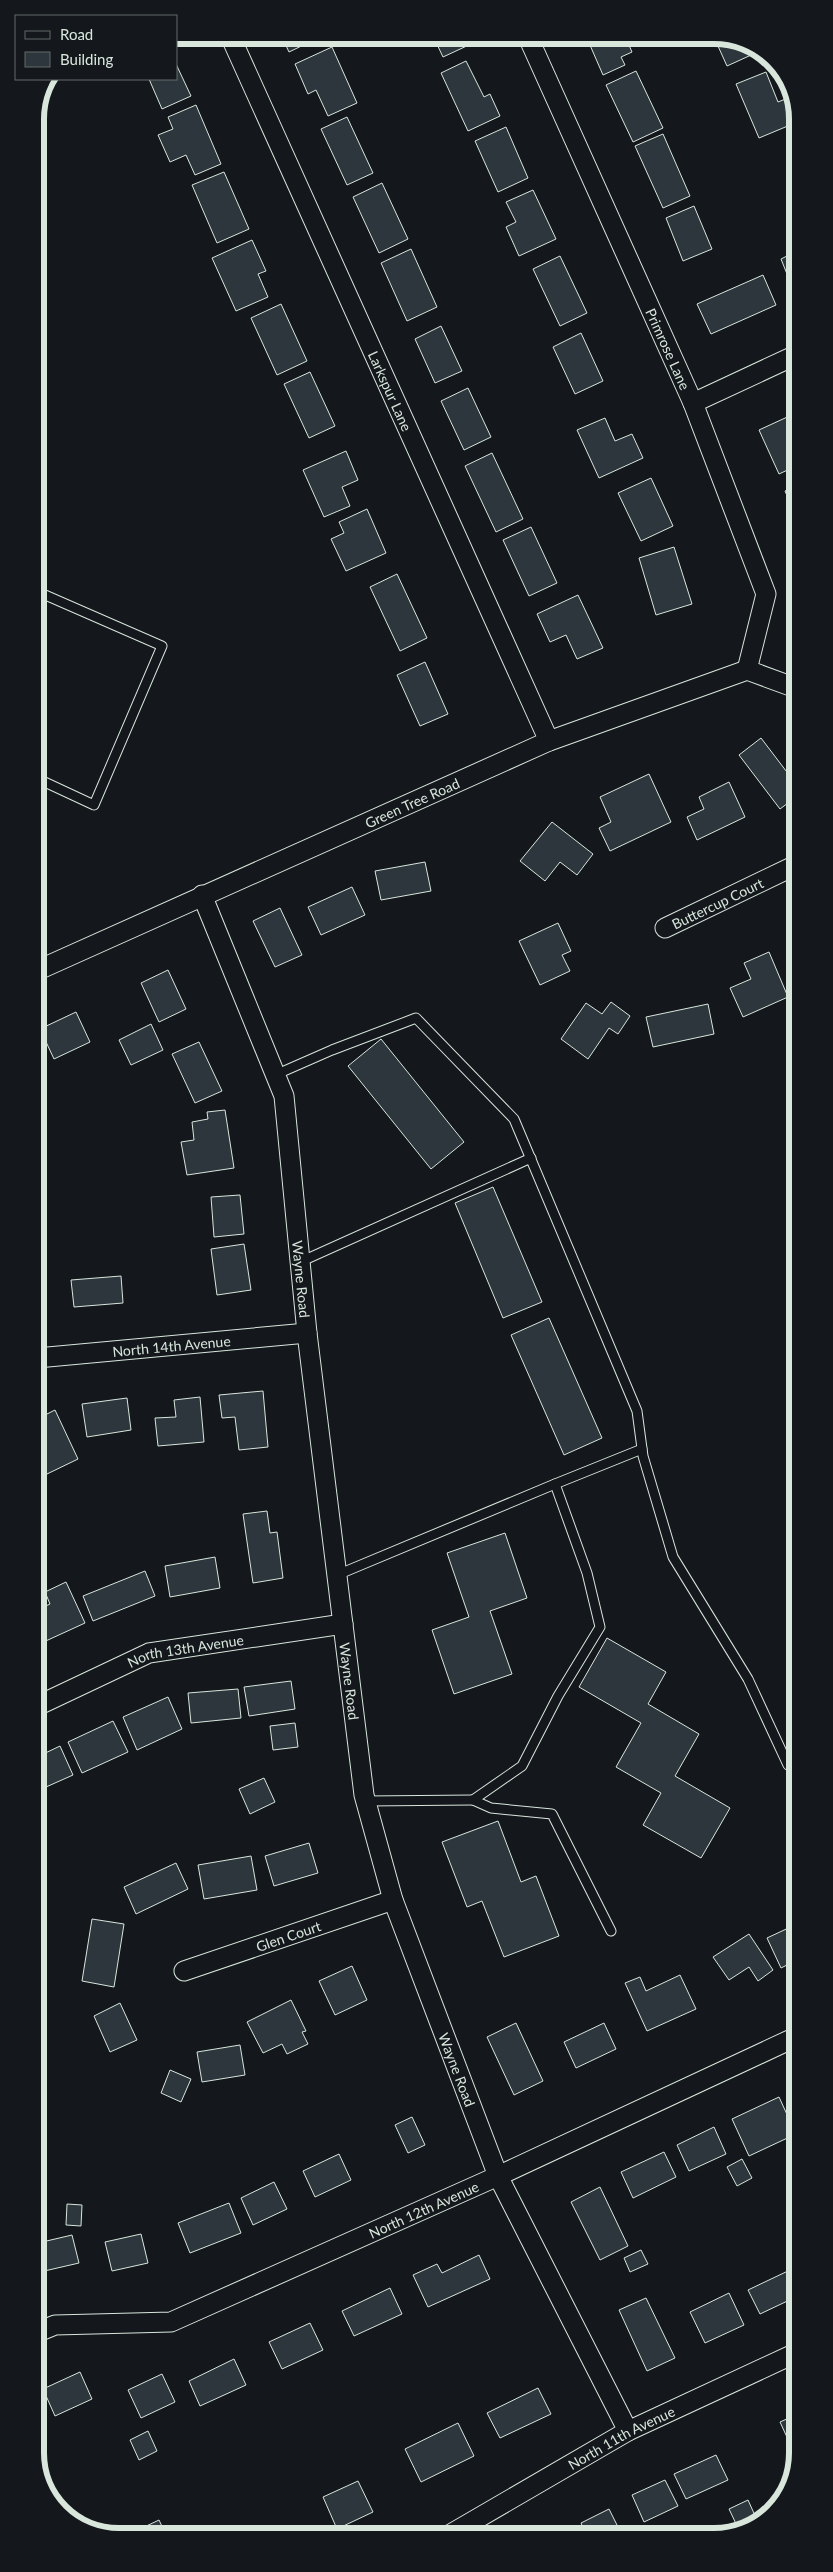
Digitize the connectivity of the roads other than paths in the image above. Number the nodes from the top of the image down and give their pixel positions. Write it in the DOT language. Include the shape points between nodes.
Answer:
graph roads {
  1 [pos="234,44"];
  2 [pos="531,44"];
  3 [pos="789,358"];
  4 [pos="693,403"];
  5 [pos="44,594"];
  6 [pos="747,670"];
  7 [pos="789,685"];
  8 [pos="549,741"];
  9 [pos="44,782"];
  10 [pos="789,868"];
  11 [pos="202,894"];
  12 [pos="665,928"];
  13 [pos="44,967"];
  14 [pos="275,1075"];
  15 [pos="531,1158"];
  16 [pos="300,1262"];
  17 [pos="307,1334"];
  18 [pos="44,1357"];
  19 [pos="642,1449"];
  20 [pos="555,1484"];
  21 [pos="337,1575"];
  22 [pos="342,1624"];
  23 [pos="44,1703"];
  24 [pos="788,1765"];
  25 [pos="473,1800"];
  26 [pos="366,1801"];
  27 [pos="393,1900"];
  28 [pos="611,1931"];
  29 [pos="184,1972"];
  30 [pos="789,2040"];
  31 [pos="498,2176"];
  32 [pos="44,2330"];
  33 [pos="789,2356"];
  34 [pos="628,2432"];
  35 [pos="461,2528"];
  1 -- 8 [label="street, Larkspur Lane"];
  2 -- 4 [label="street, Primrose Lane"];
  3 -- 4 [label="street"];
  4 -- 6 [label="street, Primrose Lane" via="766,594"];
  5 -- 9 [label="lane" via="162,646 94,805"];
  6 -- 7 [label="street"];
  6 -- 8 [label="street, Green Tree Road"];
  8 -- 11 [label="street, Green Tree Road"];
  10 -- 12 [label="street, Buttercup Court"];
  11 -- 13 [label="street, Green Tree Road"];
  11 -- 14 [label="street, Wayne Road"];
  14 -- 15 [label="lane" via="416,1018 514,1119"];
  14 -- 16 [label="street, Wayne Road" via="284,1096"];
  15 -- 16 [label="lane"];
  15 -- 19 [label="lane" via="637,1411"];
  16 -- 17 [label="street, Wayne Road"];
  17 -- 18 [label="street, North 14th Avenue"];
  17 -- 21 [label="street, Wayne Road"];
  19 -- 20 [label="lane"];
  19 -- 24 [label="lane" via="673,1557 748,1679"];
  20 -- 21 [label="lane"];
  20 -- 25 [label="lane" via="587,1573 600,1627 558,1696 522,1766"];
  21 -- 22 [label="street, Wayne Road"];
  22 -- 23 [label="street, North 13th Avenue" via="149,1653"];
  22 -- 26 [label="street, Wayne Road"];
  25 -- 26 [label="lane"];
  25 -- 28 [label="lane" via="491,1808 552,1814"];
  26 -- 27 [label="street, Wayne Road"];
  27 -- 29 [label="street, Glen Court"];
  27 -- 31 [label="street, Wayne Road"];
  30 -- 31 [label="street, North 12th Avenue"];
  31 -- 32 [label="street, North 12th Avenue" via="171,2322 55,2325"];
  31 -- 34 [label="street, Wayne Road"];
  33 -- 34 [label="street, North 11th Avenue"];
  34 -- 35 [label="street, North 11th Avenue"];
}
